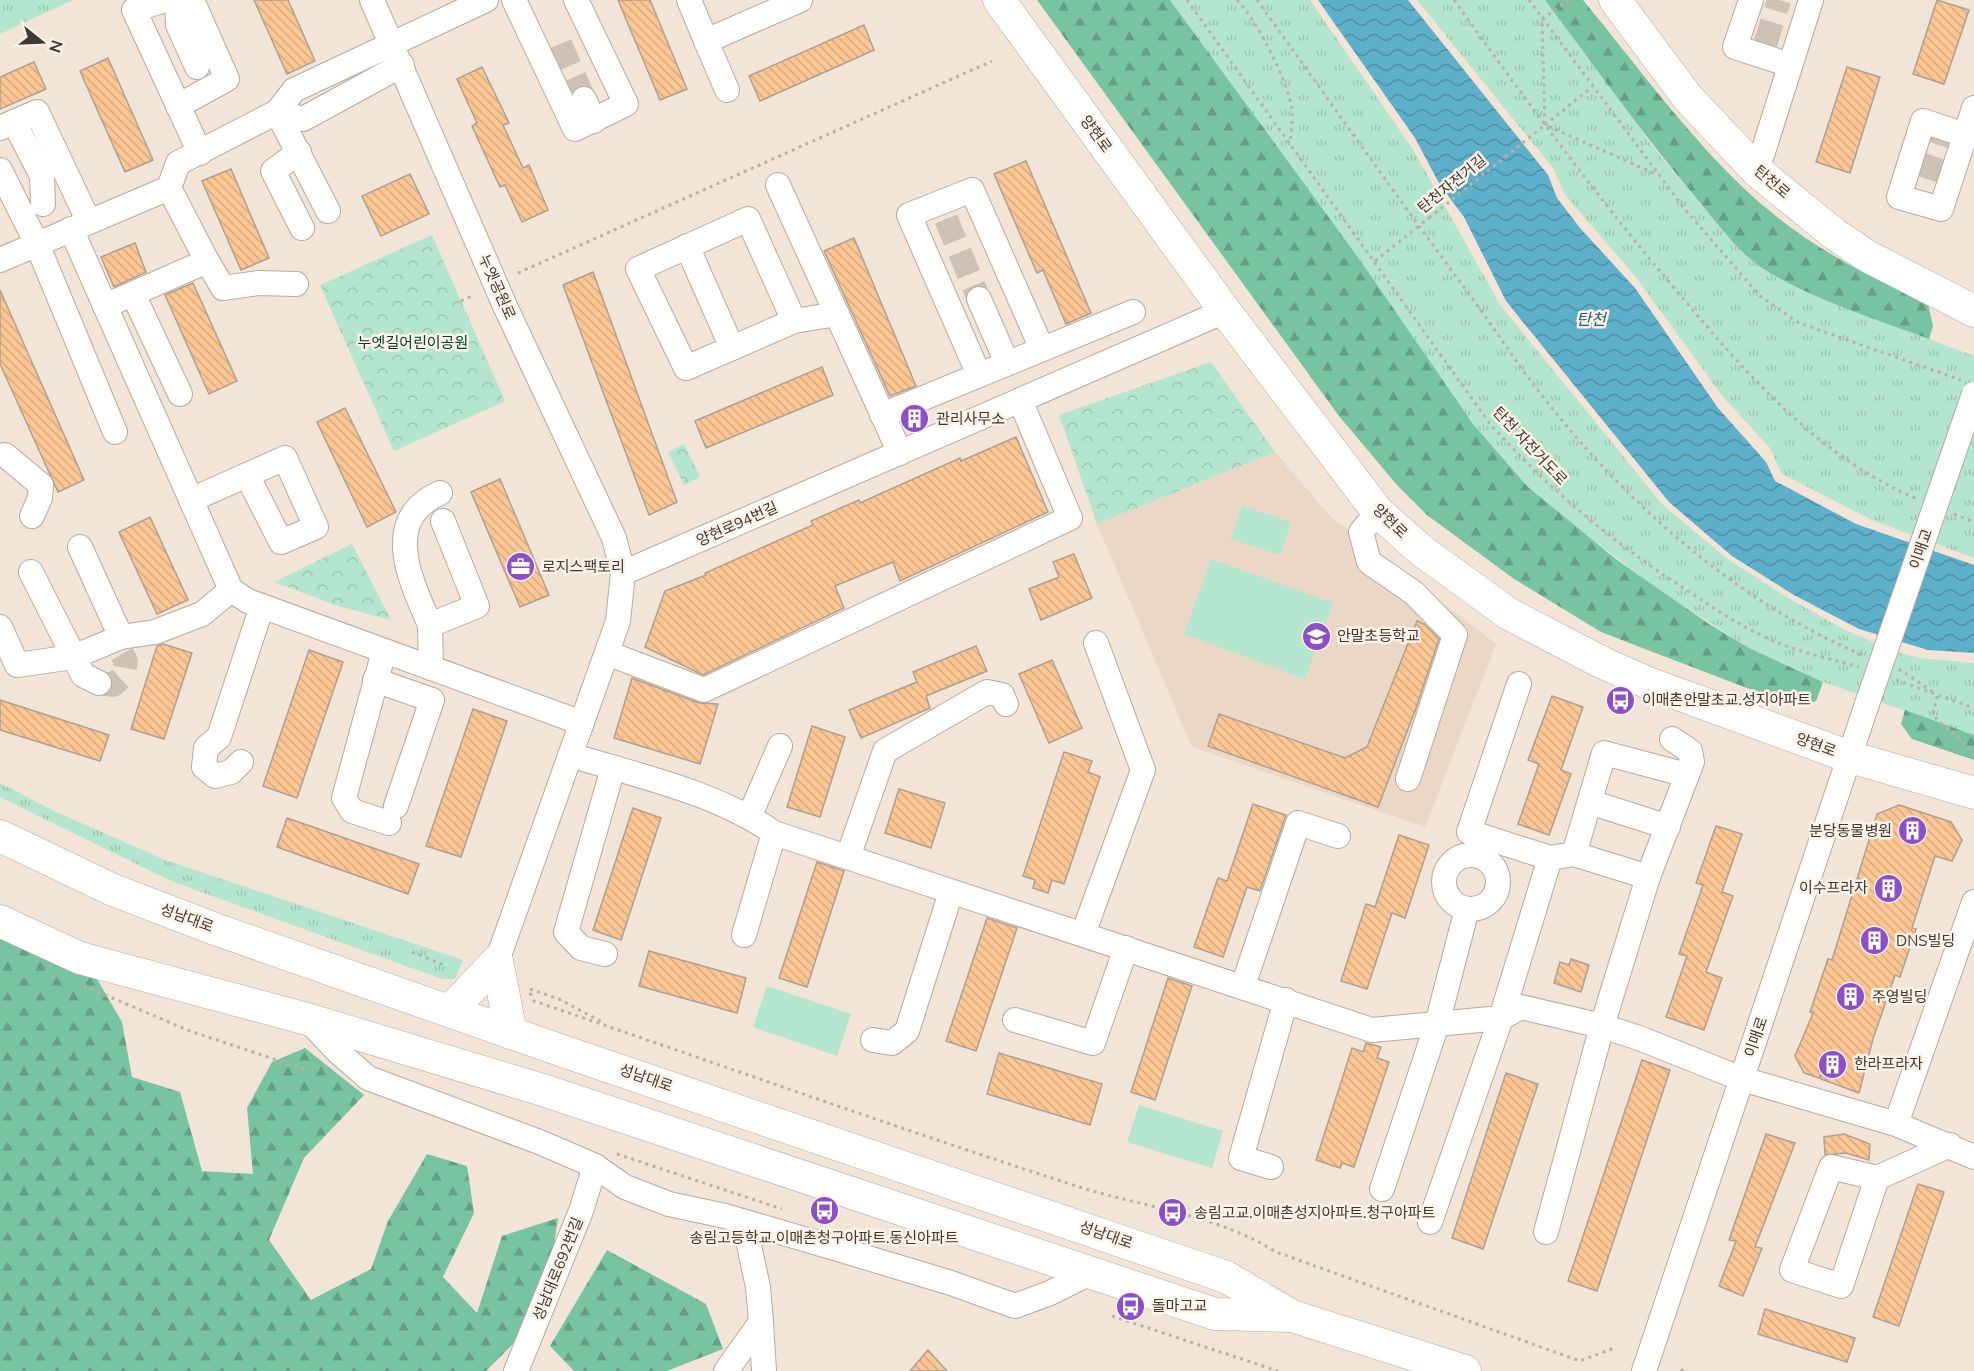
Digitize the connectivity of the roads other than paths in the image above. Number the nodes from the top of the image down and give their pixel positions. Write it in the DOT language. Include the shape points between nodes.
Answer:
graph roads {
  1 [pos="165,0"];
  2 [pos="177,0"];
  3 [pos="192,0"];
  4 [pos="372,0"];
  5 [pos="486,0"];
  6 [pos="514,0"];
  7 [pos="576,0"];
  8 [pos="689,0"];
  9 [pos="800,0"];
  10 [pos="999,0"];
  11 [pos="1615,0"];
  12 [pos="1750,0"];
  13 [pos="1811,0"];
  14 [pos="706,40"];
  15 [pos="397,54"];
  16 [pos="1790,65"];
  17 [pos="197,67"];
  18 [pos="728,90"];
  19 [pos="584,99"];
  20 [pos="178,106"];
  21 [pos="1974,108"];
  22 [pos="277,112"];
  23 [pos="594,121"];
  24 [pos="7,125"];
  25 [pos="1950,134"];
  26 [pos="299,152"];
  27 [pos="200,153"];
  28 [pos="0,170"];
  29 [pos="1757,171"];
  30 [pos="778,185"];
  31 [pos="169,188"];
  32 [pos="43,204"];
  33 [pos="328,211"];
  34 [pos="80,226"];
  35 [pos="302,228"];
  36 [pos="37,244"];
  37 [pos="687,246"];
  38 [pos="0,260"];
  39 [pos="207,261"];
  40 [pos="296,284"];
  41 [pos="133,294"];
  42 [pos="980,299"];
  43 [pos="105,306"];
  44 [pos="1225,311"];
  45 [pos="1974,311"];
  46 [pos="1133,312"];
  47 [pos="837,314"];
  48 [pos="794,321"];
  49 [pos="732,348"];
  50 [pos="1042,349"];
  51 [pos="1007,363"];
  52 [pos="979,375"];
  53 [pos="1969,387"];
  54 [pos="180,394"];
  55 [pos="1020,400"];
  56 [pos="882,415"];
  57 [pos="115,432"];
  58 [pos="2,452"];
  59 [pos="900,453"];
  60 [pos="247,475"];
  61 [pos="440,493"];
  62 [pos="191,500"];
  63 [pos="1378,512"];
  64 [pos="32,516"];
  65 [pos="443,521"];
  66 [pos="80,547"];
  67 [pos="31,572"];
  68 [pos="623,573"];
  69 [pos="231,590"];
  70 [pos="262,606"];
  71 [pos="430,625"];
  72 [pos="0,627"];
  73 [pos="121,637"];
  74 [pos="1096,643"];
  75 [pos="384,651"];
  76 [pos="607,652"];
  77 [pos="73,657"];
  78 [pos="431,668"];
  79 [pos="375,680"];
  80 [pos="99,683"];
  81 [pos="1519,684"];
  82 [pos="1006,704"];
  83 [pos="1867,704"];
  84 [pos="582,723"];
  85 [pos="1672,739"];
  86 [pos="780,746"];
  87 [pos="570,755"];
  88 [pos="1850,758"];
  89 [pos="241,762"];
  90 [pos="613,768"];
  91 [pos="1687,775"];
  92 [pos="1408,779"];
  93 [pos="1974,793"];
  94 [pos="1590,802"];
  95 [pos="750,815"];
  96 [pos="1668,827"];
  97 [pos="774,833"];
  98 [pos="0,836"];
  99 [pos="1338,836"];
  100 [pos="1574,854"];
  101 [pos="848,857"];
  102 [pos="1550,858"];
  103 [pos="1648,878"];
  104 [pos="951,892"];
  105 [pos="1974,902"];
  106 [pos="1467,909"];
  107 [pos="0,921"];
  108 [pos="744,934"];
  109 [pos="1083,934"];
  110 [pos="1125,948"];
  111 [pos="605,954"];
  112 [pos="497,961"];
  113 [pos="1243,986"];
  114 [pos="1286,1000"];
  115 [pos="450,1011"];
  116 [pos="1501,1018"];
  117 [pos="307,1019"];
  118 [pos="1015,1020"];
  119 [pos="1437,1024"];
  120 [pos="1602,1026"];
  121 [pos="511,1033"];
  122 [pos="873,1040"];
  123 [pos="1742,1079"];
  124 [pos="1896,1124"];
  125 [pos="1950,1145"];
  126 [pos="1974,1157"];
  127 [pos="602,1159"];
  128 [pos="1271,1167"];
  129 [pos="1877,1178"];
  130 [pos="1382,1189"];
  131 [pos="744,1222"];
  132 [pos="1430,1222"];
  133 [pos="1546,1232"];
  134 [pos="1092,1272"];
  135 [pos="1292,1316"];
  136 [pos="761,1322"];
  137 [pos="1440,1366"];
  138 [pos="516,1371"];
  139 [pos="726,1371"];
  140 [pos="764,1371"];
  141 [pos="1465,1371"];
  142 [pos="1644,1371"];
  1 -- 20 [label="street" via="134,10"];
  2 -- 17 [label="street" via="178,25"];
  3 -- 20 [label="street" via="226,79"];
  4 -- 15 [label="street, 누엣공원로"];
  5 -- 15 [label="street"];
  6 -- 23 [label="street" via="575,129"];
  7 -- 23 [label="street" via="626,104"];
  8 -- 14 [label="street"];
  9 -- 14 [label="street"];
  10 -- 44 [label="main road, 양현로"];
  11 -- 29 [label="main road, 탄천로" via="1688,98"];
  12 -- 16 [label="street" via="1735,47 1763,50"];
  13 -- 16 [label="street"];
  14 -- 18 [label="street"];
  15 -- 22 [label="street" via="294,90"];
  15 -- 68 [label="street, 누엣공원로" via="505,306 614,538"];
  16 -- 29 [label="street"];
  19 -- 23 [label="street"];
  20 -- 27 [label="street"];
  21 -- 25 [label="street"];
  22 -- 26 [label="street"];
  22 -- 27 [label="street"];
  24 -- 32 [label="street" via="42,176"];
  24 -- 34 [label="street" via="37,112"];
  26 -- 33 [label="street"];
  26 -- 35 [label="street" via="273,171"];
  27 -- 31 [label="street" via="178,163"];
  28 -- 36 [label="street"];
  29 -- 45 [label="main road, 탄천로" via="1867,256"];
  30 -- 47 [label="street"];
  31 -- 34 [label="street"];
  31 -- 39 [label="street"];
  34 -- 36 [label="street"];
  34 -- 43 [label="street"];
  36 -- 38 [label="street"];
  36 -- 57 [label="street"];
  37 -- 48 [label="street" via="748,219"];
  37 -- 49 [label="street"];
  37 -- 49 [label="street" via="638,269 686,368"];
  39 -- 40 [label="street" via="224,288 258,283"];
  39 -- 41 [label="street"];
  41 -- 43 [label="street"];
  41 -- 54 [label="street"];
  42 -- 51 [label="street"];
  43 -- 62 [label="street"];
  44 -- 55 [label="street, 양현로94번길"];
  44 -- 63 [label="main road, 양현로"];
  46 -- 50 [label="street"];
  47 -- 48 [label="street"];
  47 -- 56 [label="street"];
  48 -- 49 [label="street"];
  50 -- 51 [label="street"];
  50 -- 52 [label="street" via="972,190 909,215"];
  51 -- 52 [label="street"];
  52 -- 56 [label="street"];
  53 -- 83 [label="street, 이매교, bridge"];
  55 -- 59 [label="street, 양현로94번길"];
  55 -- 76 [label="street" via="1070,518 704,690"];
  56 -- 59 [label="street"];
  58 -- 64 [label="street" via="41,485"];
  59 -- 68 [label="street, 양현로94번길"];
  60 -- 62 [label="street"];
  61 -- 71 [label="street" via="426,499 412,516 405,539 407,573"];
  62 -- 69 [label="street"];
  63 -- 88 [label="main road, 양현로" via="1474,590 1554,638 1648,683"];
  63 -- 92 [label="street" via="1361,532 1369,562 1414,593 1455,635"];
  65 -- 71 [label="street" via="477,606"];
  66 -- 73 [label="street"];
  67 -- 77 [label="street"];
  68 -- 76 [label="street" via="618,621"];
  69 -- 70 [label="street"];
  69 -- 73 [label="street" via="202,614 155,632"];
  70 -- 75 [label="street"];
  70 -- 89 [label="street" via="219,737 206,748 204,767 215,776 231,772"];
  71 -- 78 [label="street"];
  72 -- 77 [label="street" via="17,664"];
  73 -- 77 [label="street"];
  74 -- 109 [label="street" via="1143,770"];
  75 -- 78 [label="street"];
  75 -- 79 [label="street"];
  76 -- 84 [label="street"];
  77 -- 80 [label="street" via="82,675"];
  78 -- 84 [label="street"];
  79 -- 79 [label="street" via="344,798 352,811 393,815 432,700"];
  81 -- 102 [label="street" via="1469,832"];
  82 -- 101 [label="street" via="1002,695 987,692 885,751"];
  83 -- 88 [label="street, 이매로"];
  84 -- 87 [label="street"];
  85 -- 91 [label="street" via="1690,751 1692,762"];
  86 -- 95 [label="street"];
  87 -- 90 [label="street"];
  87 -- 112 [label="street"];
  88 -- 93 [label="main road, 양현로"];
  88 -- 123 [label="street, 이매로"];
  90 -- 95 [label="street"];
  90 -- 111 [label="street" via="566,932 581,948"];
  91 -- 94 [label="street" via="1604,753"];
  91 -- 96 [label="street"];
  94 -- 96 [label="street"];
  94 -- 100 [label="street"];
  95 -- 97 [label="street"];
  96 -- 103 [label="street"];
  97 -- 101 [label="street"];
  97 -- 108 [label="street"];
  98 -- 115 [label="main road, 성남대로" via="164,910"];
  99 -- 113 [label="street" via="1298,823"];
  100 -- 102 [label="street"];
  100 -- 103 [label="street"];
  101 -- 104 [label="street"];
  102 -- 116 [label="street"];
  103 -- 120 [label="street"];
  104 -- 109 [label="street"];
  104 -- 122 [label="street" via="907,1031 892,1043"];
  105 -- 124 [label="street"];
  106 -- 119 [label="street"];
  107 -- 117 [label="main road, 성남대로" via="80,958"];
  109 -- 110 [label="street"];
  110 -- 113 [label="street"];
  110 -- 118 [label="street" via="1093,1043"];
  112 -- 115 [label="main road"];
  112 -- 121 [label="main road"];
  113 -- 114 [label="street"];
  114 -- 119 [label="street" via="1372,1030"];
  114 -- 128 [label="street" via="1241,1158"];
  115 -- 121 [label="main road, 성남대로"];
  116 -- 119 [label="street"];
  116 -- 120 [label="street" via="1521,1007"];
  116 -- 132 [label="street"];
  117 -- 127 [label="street" via="368,1078 542,1143"];
  117 -- 134 [label="main road, 성남대로" via="546,1090"];
  119 -- 130 [label="street"];
  120 -- 123 [label="street"];
  120 -- 133 [label="street"];
  121 -- 135 [label="main road, 성남대로" via="1226,1277"];
  123 -- 124 [label="street"];
  123 -- 142 [label="street, 이매로"];
  124 -- 125 [label="street"];
  125 -- 126 [label="street"];
  125 -- 129 [label="street"];
  127 -- 131 [label="street" via="625,1187 669,1204"];
  127 -- 138 [label="street, 성남대로692번길"];
  129 -- 129 [label="street" via="1841,1286 1792,1270 1831,1167"];
  131 -- 134 [label="street" via="951,1283 1015,1306"];
  131 -- 136 [label="street"];
  134 -- 135 [label="main road, 성남대로" via="1215,1314"];
  135 -- 137 [label="main road, 성남대로"];
  136 -- 139 [label="street"];
  136 -- 140 [label="street"];
  137 -- 141 [label="main road, 성남대로"];
}
